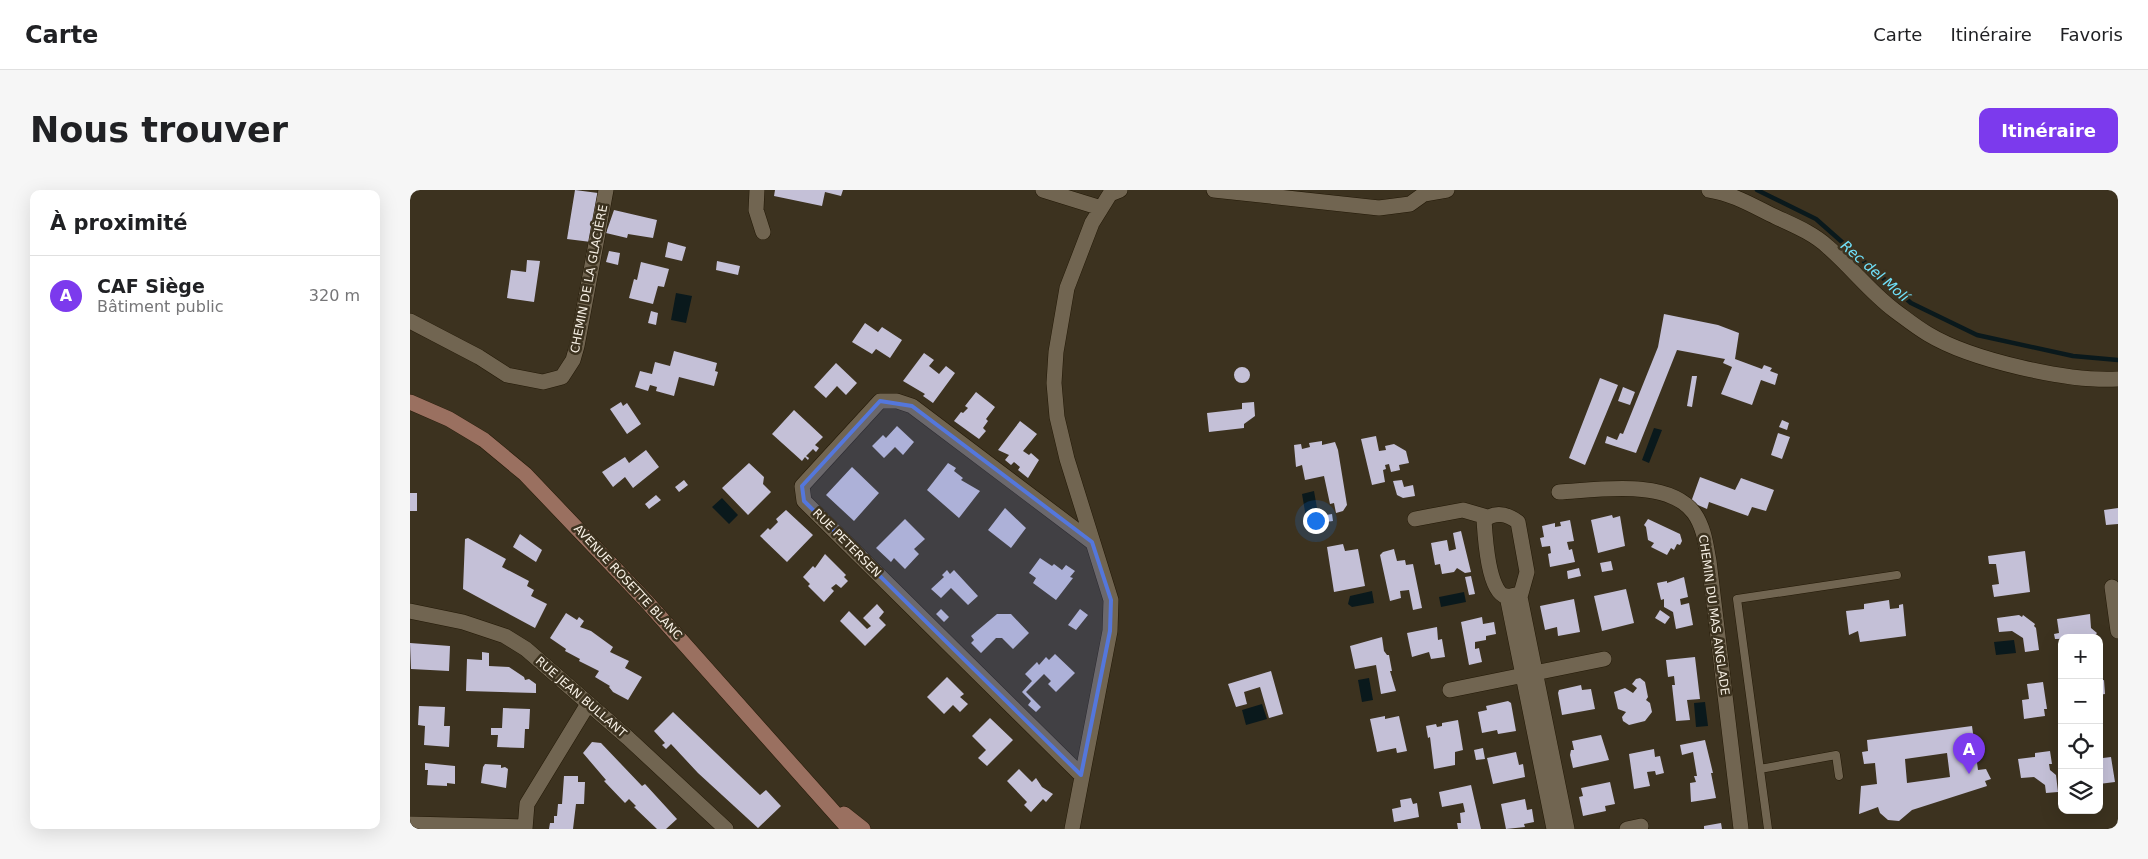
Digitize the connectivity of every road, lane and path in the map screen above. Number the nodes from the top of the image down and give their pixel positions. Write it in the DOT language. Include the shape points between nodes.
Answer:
graph roads {
  1 [pos="606,190"];
  2 [pos="757,190"];
  3 [pos="1043,190"];
  4 [pos="1120,190"];
  5 [pos="1214,190"];
  6 [pos="1448,190"];
  7 [pos="1709,190"];
  8 [pos="1425,192"];
  9 [pos="1101,208"];
  10 [pos="763,232"];
  11 [pos="410,321"];
  12 [pos="2118,379"];
  13 [pos="410,402"];
  14 [pos="1559,492"];
  15 [pos="1487,517"];
  16 [pos="1415,519"];
  17 [pos="1092,542"];
  18 [pos="1897,576"];
  19 [pos="2112,587"];
  20 [pos="1514,595"];
  21 [pos="410,611"];
  22 [pos="2118,631"];
  23 [pos="1604,659"];
  24 [pos="1537,674"];
  25 [pos="1521,676"];
  26 [pos="1450,690"];
  27 [pos="588,704"];
  28 [pos="1760,769"];
  29 [pos="1081,775"];
  30 [pos="1839,776"];
  31 [pos="820,794"];
  32 [pos="410,824"];
  33 [pos="525,828"];
  34 [pos="726,829"];
  35 [pos="849,829"];
  36 [pos="863,829"];
  37 [pos="1072,829"];
  38 [pos="1554,829"];
  39 [pos="1567,829"];
  40 [pos="1741,829"];
  41 [pos="1768,829"];
  1 -- 11 [label="street, CHEMIN DE LA GLACIÈRE" via="577,346 562,377 543,382 507,375"];
  2 -- 10 [label="street" via="756,210"];
  3 -- 9 [label="street"];
  4 -- 9 [label="street" via="1110,194"];
  5 -- 8 [label="street" via="1379,208 1410,204"];
  6 -- 8 [label="street"];
  7 -- 12 [label="street" via="1735,196 1796,226 1826,245 1892,309 1929,335 2013,365 2067,376"];
  9 -- 17 [label="street" via="1067,288 1054,384 1067,459"];
  13 -- 31 [label="main road, AVENUE ROSETTE BLANC" via="484,440 525,474 647,602"];
  14 -- 40 [label="street, CHEMIN DU MAS ANGLADE" via="1650,489 1681,502 1694,512 1702,527 1709,561"];
  15 -- 16 [label="street" via="1463,510"];
  15 -- 20 [label="street" via="1484,520 1485,532 1493,583 1500,593"];
  15 -- 20 [label="street" via="1500,514 1518,522 1527,572 1525,586"];
  17 -- 29 [label="street" via="1111,600 1110,631"];
  17 -- 29 [label="street, RUE PETERSEN" via="912,406 897,401 880,401 802,486 804,501"];
  18 -- 28 [label="lane" via="1737,599"];
  19 -- 22 [label="street"];
  20 -- 24 [label="street"];
  20 -- 25 [label="street"];
  21 -- 27 [label="street, RUE JEAN BULLANT" via="463,622 505,636 526,649"];
  23 -- 24 [label="street"];
  24 -- 25 [label="street"];
  24 -- 39 [label="street"];
  25 -- 26 [label="street"];
  25 -- 38 [label="street"];
  27 -- 33 [label="street" via="527,804"];
  27 -- 34 [label="street, RUE JEAN BULLANT"];
  28 -- 30 [label="lane" via="1836,756"];
  28 -- 41 [label="lane"];
  29 -- 37 [label="street"];
  31 -- 35 [label="main road, AVENUE ROSETTE BLANC"];
  31 -- 36 [label="main road, AVENUE ROSETTE BLANC"];
  32 -- 33 [label="street"];
}
